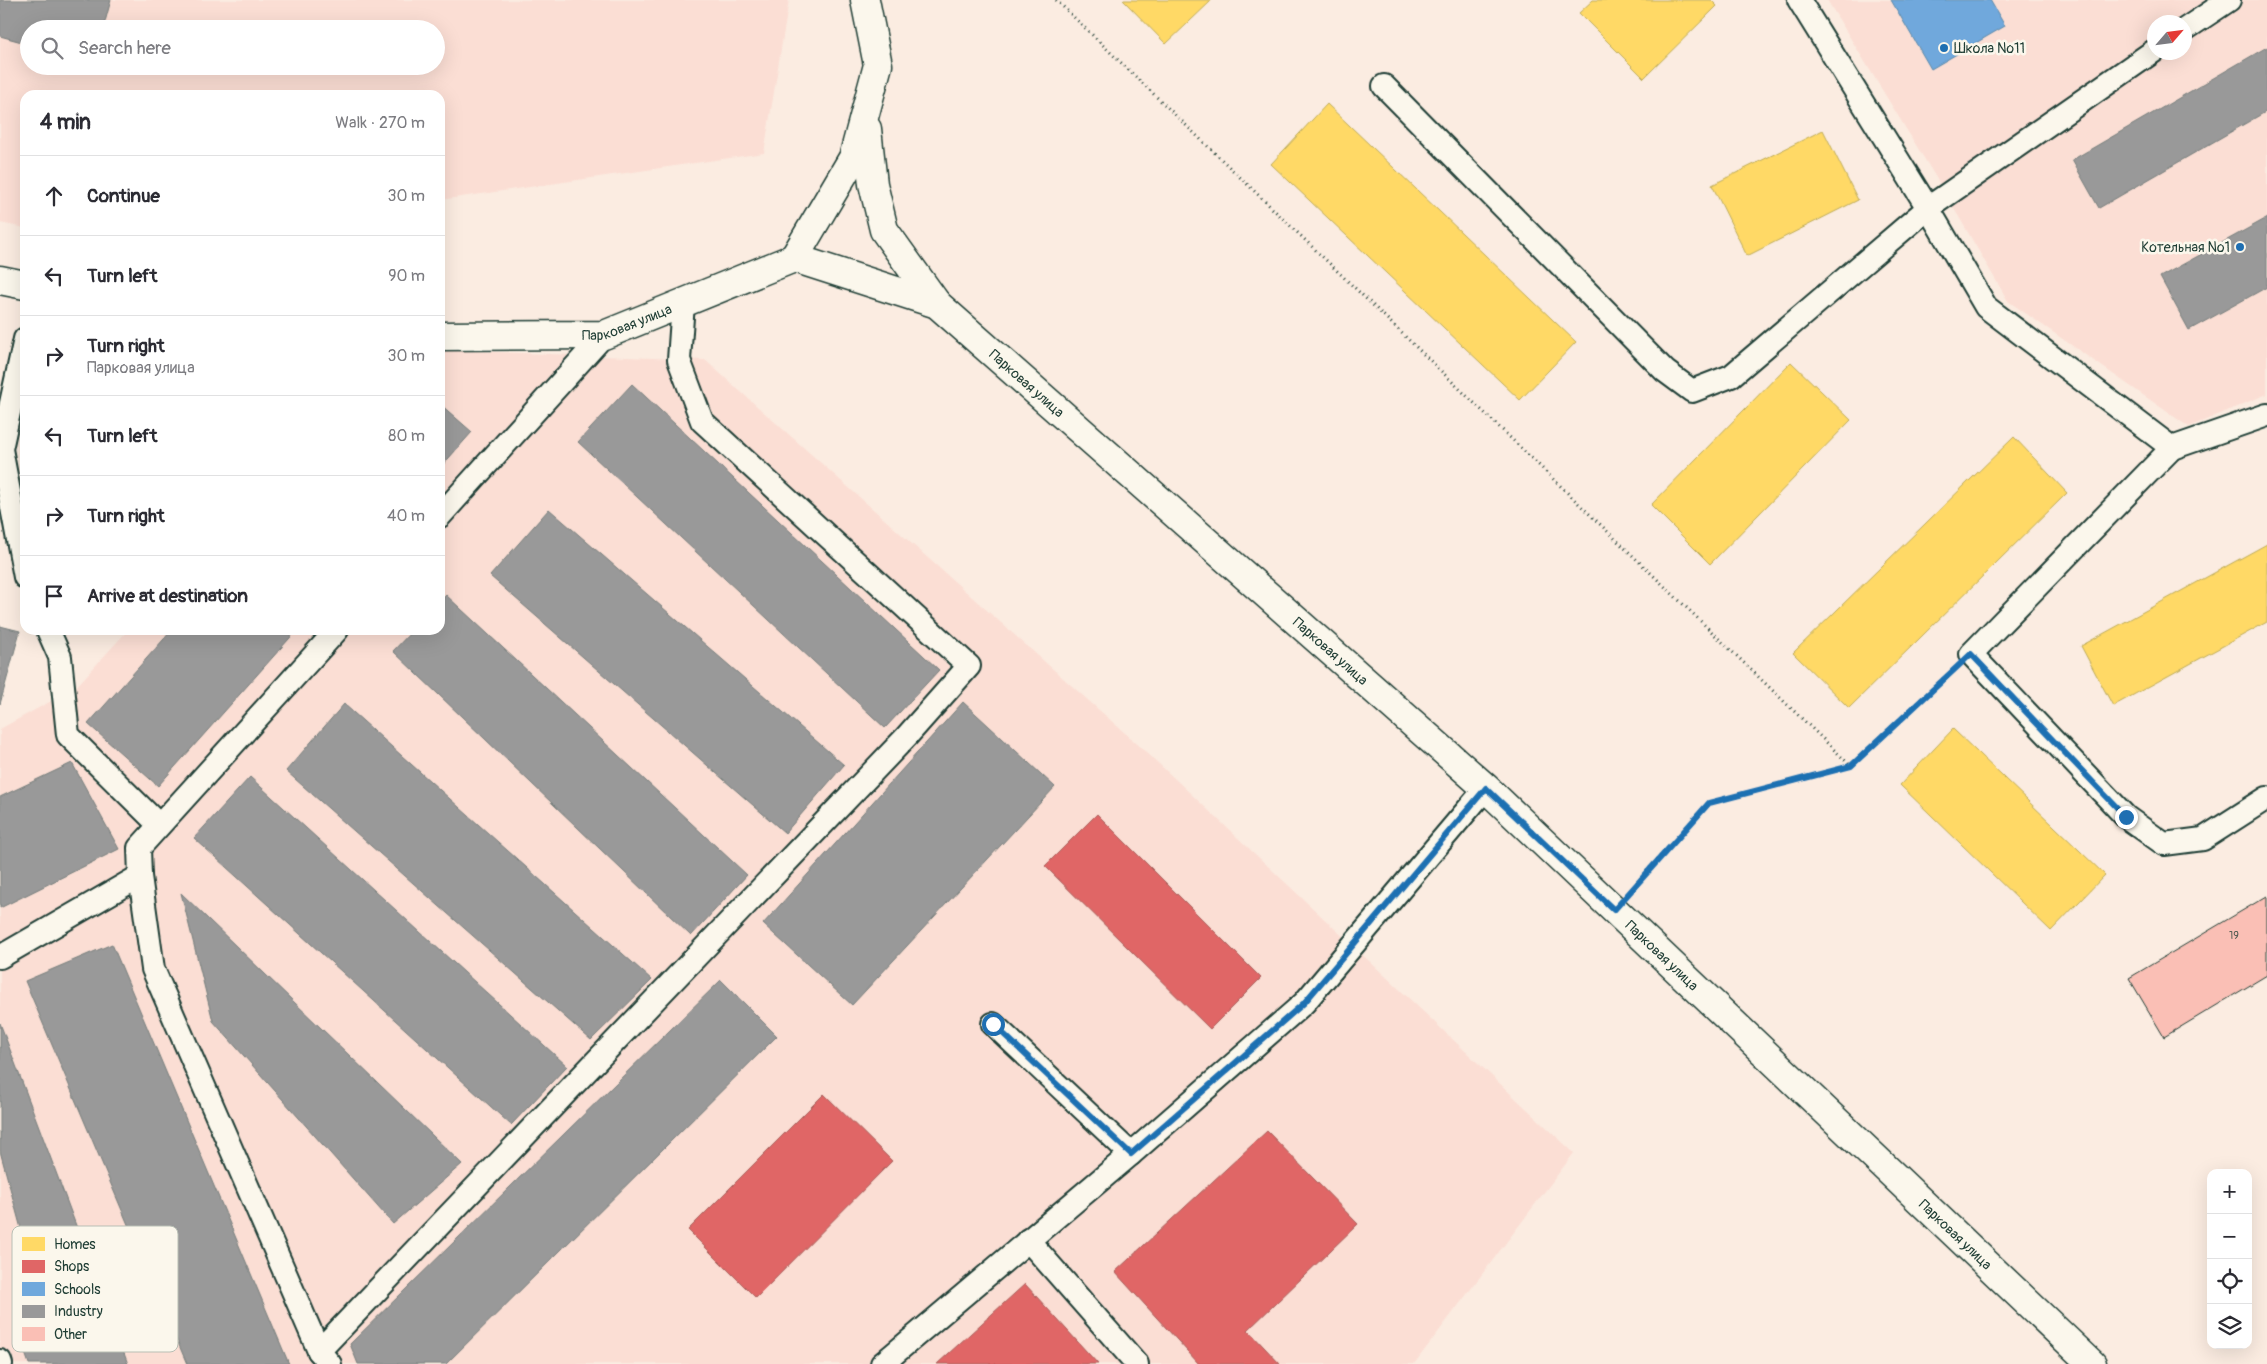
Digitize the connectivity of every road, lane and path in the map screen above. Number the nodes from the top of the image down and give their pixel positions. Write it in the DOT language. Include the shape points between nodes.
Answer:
graph roads {
  1 [pos="866,0"];
  2 [pos="1056,0"];
  3 [pos="1800,0"];
  4 [pos="2228,0"];
  5 [pos="2192,25"];
  6 [pos="2147,56"];
  7 [pos="1384,86"];
  8 [pos="865,113"];
  9 [pos="1928,208"];
  10 [pos="794,258"];
  11 [pos="0,280"];
  12 [pos="20,284"];
  13 [pos="682,304"];
  14 [pos="937,304"];
  15 [pos="604,335"];
  16 [pos="445,336"];
  17 [pos="20,362"];
  18 [pos="2267,415"];
  19 [pos="2172,448"];
  20 [pos="445,510"];
  21 [pos="20,550"];
  22 [pos="50,635"];
  23 [pos="332,635"];
  24 [pos="1971,654"];
  25 [pos="1851,766"];
  26 [pos="1486,788"];
  27 [pos="2267,798"];
  28 [pos="160,825"];
  29 [pos="140,876"];
  30 [pos="1614,910"];
  31 [pos="0,956"];
  32 [pos="993,1024"];
  33 [pos="1131,1154"];
  34 [pos="1028,1240"];
  35 [pos="325,1357"];
  36 [pos="882,1364"];
  37 [pos="1137,1364"];
  38 [pos="2092,1364"];
  1 -- 8 [label="street" via="878,65"];
  2 -- 25 [label="path"];
  3 -- 9 [label="lane"];
  4 -- 5 [label="lane"];
  6 -- 9 [label="lane"];
  7 -- 9 [label="lane" via="1665,371 1692,391 1731,376"];
  8 -- 10 [label="street" via="853,158"];
  8 -- 14 [label="street" via="884,230"];
  9 -- 19 [label="lane" via="1986,307"];
  10 -- 13 [label="street, Парковая улица"];
  10 -- 14 [label="street, Парковая улица"];
  11 -- 12 [label="street"];
  13 -- 15 [label="street, Парковая улица"];
  13 -- 35 [label="lane" via="679,360 702,421 969,666 900,745"];
  14 -- 26 [label="street, Парковая улица"];
  15 -- 16 [label="street, Парковая улица"];
  15 -- 20 [label="lane"];
  17 -- 21 [label="lane" via="1,449"];
  18 -- 19 [label="lane"];
  19 -- 24 [label="lane"];
  22 -- 28 [label="lane" via="60,658 68,735"];
  23 -- 28 [label="lane"];
  24 -- 25 [label="path"];
  24 -- 27 [label="lane" via="2126,817 2164,844 2203,839"];
  25 -- 30 [label="path" via="1709,803"];
  26 -- 30 [label="street, Парковая улица"];
  26 -- 33 [label="lane" via="1304,1003"];
  28 -- 29 [label="lane" via="139,848"];
  29 -- 31 [label="lane"];
  29 -- 35 [label="lane" via="153,969"];
  30 -- 38 [label="street, Парковая улица"];
  32 -- 33 [label="lane"];
  33 -- 34 [label="lane"];
  34 -- 36 [label="lane"];
  34 -- 37 [label="lane"];
}
